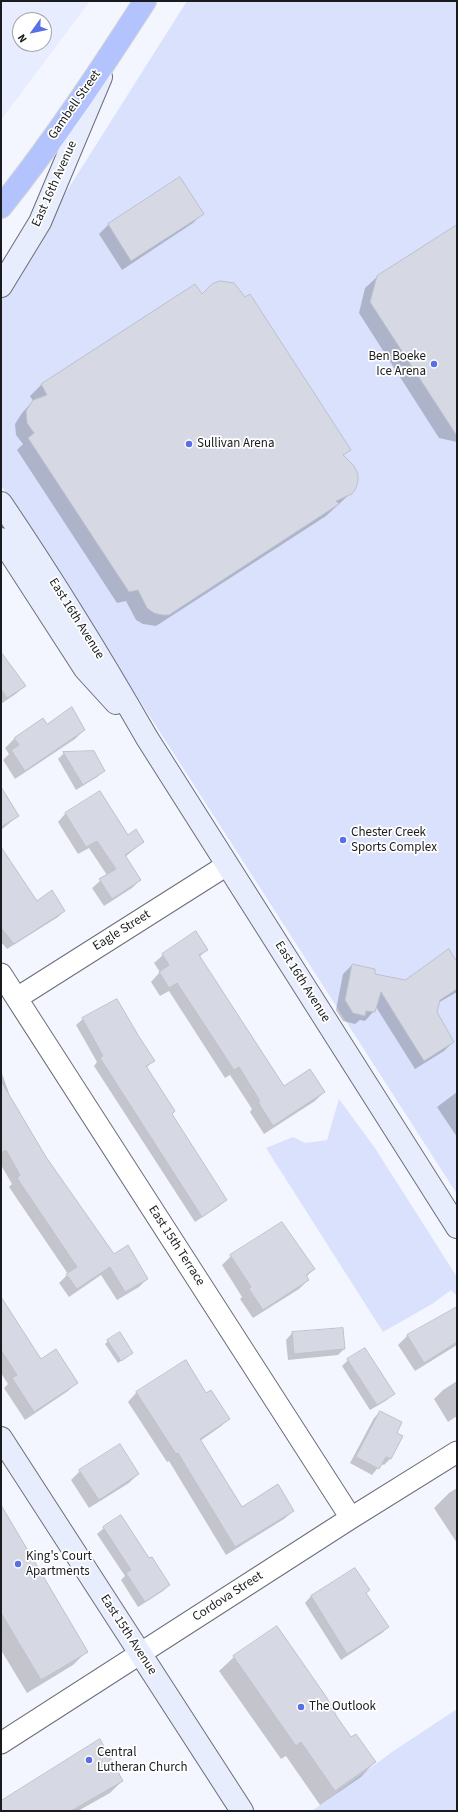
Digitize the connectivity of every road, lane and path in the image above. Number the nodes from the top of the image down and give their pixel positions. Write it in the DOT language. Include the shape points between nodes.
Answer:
graph roads {
  1 [pos="145,1"];
  2 [pos="111,55"];
  3 [pos="1,207"];
  4 [pos="1,286"];
  5 [pos="1,503"];
  6 [pos="1,540"];
  7 [pos="147,738"];
  8 [pos="227,865"];
  9 [pos="1,974"];
  10 [pos="17,998"];
  11 [pos="457,1227"];
  12 [pos="1,1438"];
  13 [pos="457,1452"];
  14 [pos="351,1518"];
  15 [pos="140,1654"];
  16 [pos="1,1743"];
  17 [pos="242,1811"];
  1 -- 2 [label="highway, Gambell Street"];
  2 -- 3 [label="highway, Gambell Street"];
  2 -- 4 [label="street, East 16th Avenue" via="40,222"];
  5 -- 7 [label="street, East 16th Avenue" via="39,559"];
  6 -- 7 [label="street, East 16th Avenue" via="85,669"];
  7 -- 8 [label="street, East 16th Avenue"];
  8 -- 10 [label="street, Eagle Street"];
  8 -- 11 [label="street, East 16th Avenue"];
  9 -- 10 [label="street, East 15th Terrace"];
  10 -- 14 [label="street, East 15th Terrace"];
  12 -- 15 [label="street, East 15th Avenue"];
  13 -- 14 [label="street, Cordova Street"];
  14 -- 15 [label="street, Cordova Street"];
  15 -- 16 [label="street, Cordova Street"];
  15 -- 17 [label="street, East 15th Avenue"];
}
